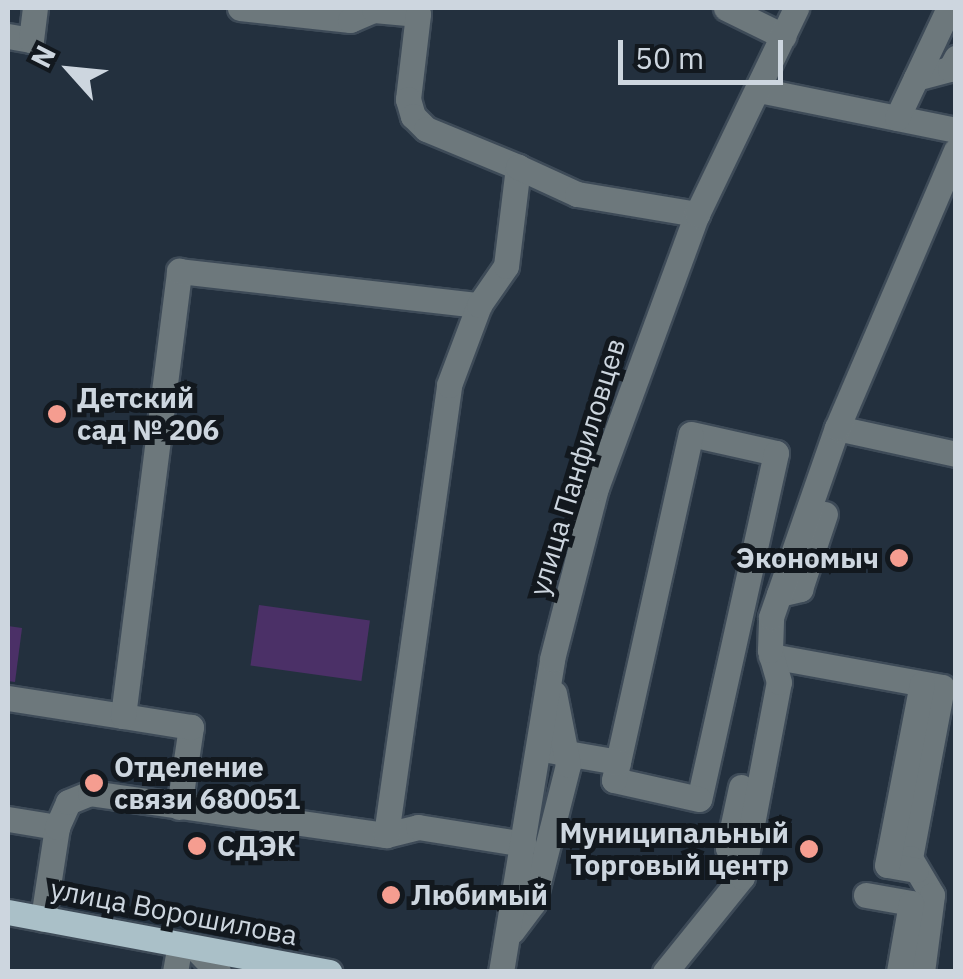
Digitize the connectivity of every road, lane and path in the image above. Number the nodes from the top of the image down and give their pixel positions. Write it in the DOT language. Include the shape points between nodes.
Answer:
graph roads {
  1 [pos="35,8"];
  2 [pos="240,8"];
  3 [pos="726,8"];
  4 [pos="796,8"];
  5 [pos="949,8"];
  6 [pos="8,36"];
  7 [pos="783,36"];
  8 [pos="956,58"];
  9 [pos="916,78"];
  10 [pos="759,90"];
  11 [pos="897,118"];
  12 [pos="956,130"];
  13 [pos="956,150"];
  14 [pos="518,168"];
  15 [pos="697,214"];
  16 [pos="479,305"];
  17 [pos="837,428"];
  18 [pos="956,454"];
  19 [pos="770,653"];
  20 [pos="550,674"];
  21 [pos="940,684"];
  22 [pos="8,698"];
  23 [pos="123,716"];
  24 [pos="539,748"];
  25 [pos="565,752"];
  26 [pos="618,762"];
  27 [pos="179,807"];
  28 [pos="8,819"];
  29 [pos="56,827"];
  30 [pos="386,835"];
  31 [pos="516,842"];
  32 [pos="866,895"];
  33 [pos="22,912"];
  34 [pos="508,934"];
  35 [pos="187,946"];
  36 [pos="175,972"];
  37 [pos="218,972"];
  38 [pos="329,972"];
  39 [pos="501,972"];
  40 [pos="664,972"];
  41 [pos="899,972"];
  42 [pos="922,972"];
  1 -- 6 [label="street" via="31,40"];
  2 -- 14 [label="street" via="350,20 374,10 418,14 408,99 413,116 426,130"];
  3 -- 7 [label="street"];
  4 -- 7 [label="street, улица Панфиловцев"];
  5 -- 9 [label="street"];
  7 -- 10 [label="street, улица Панфиловцев"];
  8 -- 9 [label="street" via="950,70"];
  9 -- 11 [label="street"];
  10 -- 11 [label="street"];
  10 -- 15 [label="street, улица Панфиловцев"];
  11 -- 12 [label="street"];
  13 -- 17 [label="street"];
  14 -- 15 [label="street" via="577,194"];
  14 -- 16 [label="street" via="506,266"];
  15 -- 20 [label="street, улица Панфиловцев" via="596,488"];
  16 -- 23 [label="street" via="179,270"];
  16 -- 30 [label="street" via="449,385"];
  17 -- 18 [label="street"];
  17 -- 19 [label="street" via="779,594"];
  19 -- 21 [label="street"];
  19 -- 40 [label="street" via="779,682 742,877"];
  20 -- 24 [label="street, улица Панфиловцев"];
  20 -- 25 [label="street"];
  20 -- 31 [label="street"];
  21 -- 42 [label="street" via="910,858 932,895"];
  22 -- 23 [label="street"];
  23 -- 27 [label="street" via="191,727"];
  24 -- 25 [label="street"];
  24 -- 31 [label="street, улица Панфиловцев"];
  25 -- 26 [label="street"];
  25 -- 34 [label="street" via="568,766 533,903"];
  26 -- 26 [label="street" via="691,434 776,453 700,799 614,780"];
  27 -- 29 [label="street" via="90,794 68,802"];
  27 -- 30 [label="street"];
  28 -- 29 [label="street"];
  29 -- 33 [label="street"];
  30 -- 31 [label="street" via="418,827"];
  31 -- 34 [label="street, улица Панфиловцев"];
  32 -- 41 [label="street" via="911,903"];
  33 -- 35 [label="main road, улица Ворошилова"];
  34 -- 39 [label="street, улица Панфиловцев"];
  35 -- 36 [label="street"];
  35 -- 37 [label="street"];
  35 -- 38 [label="main road, улица Ворошилова"];
}
